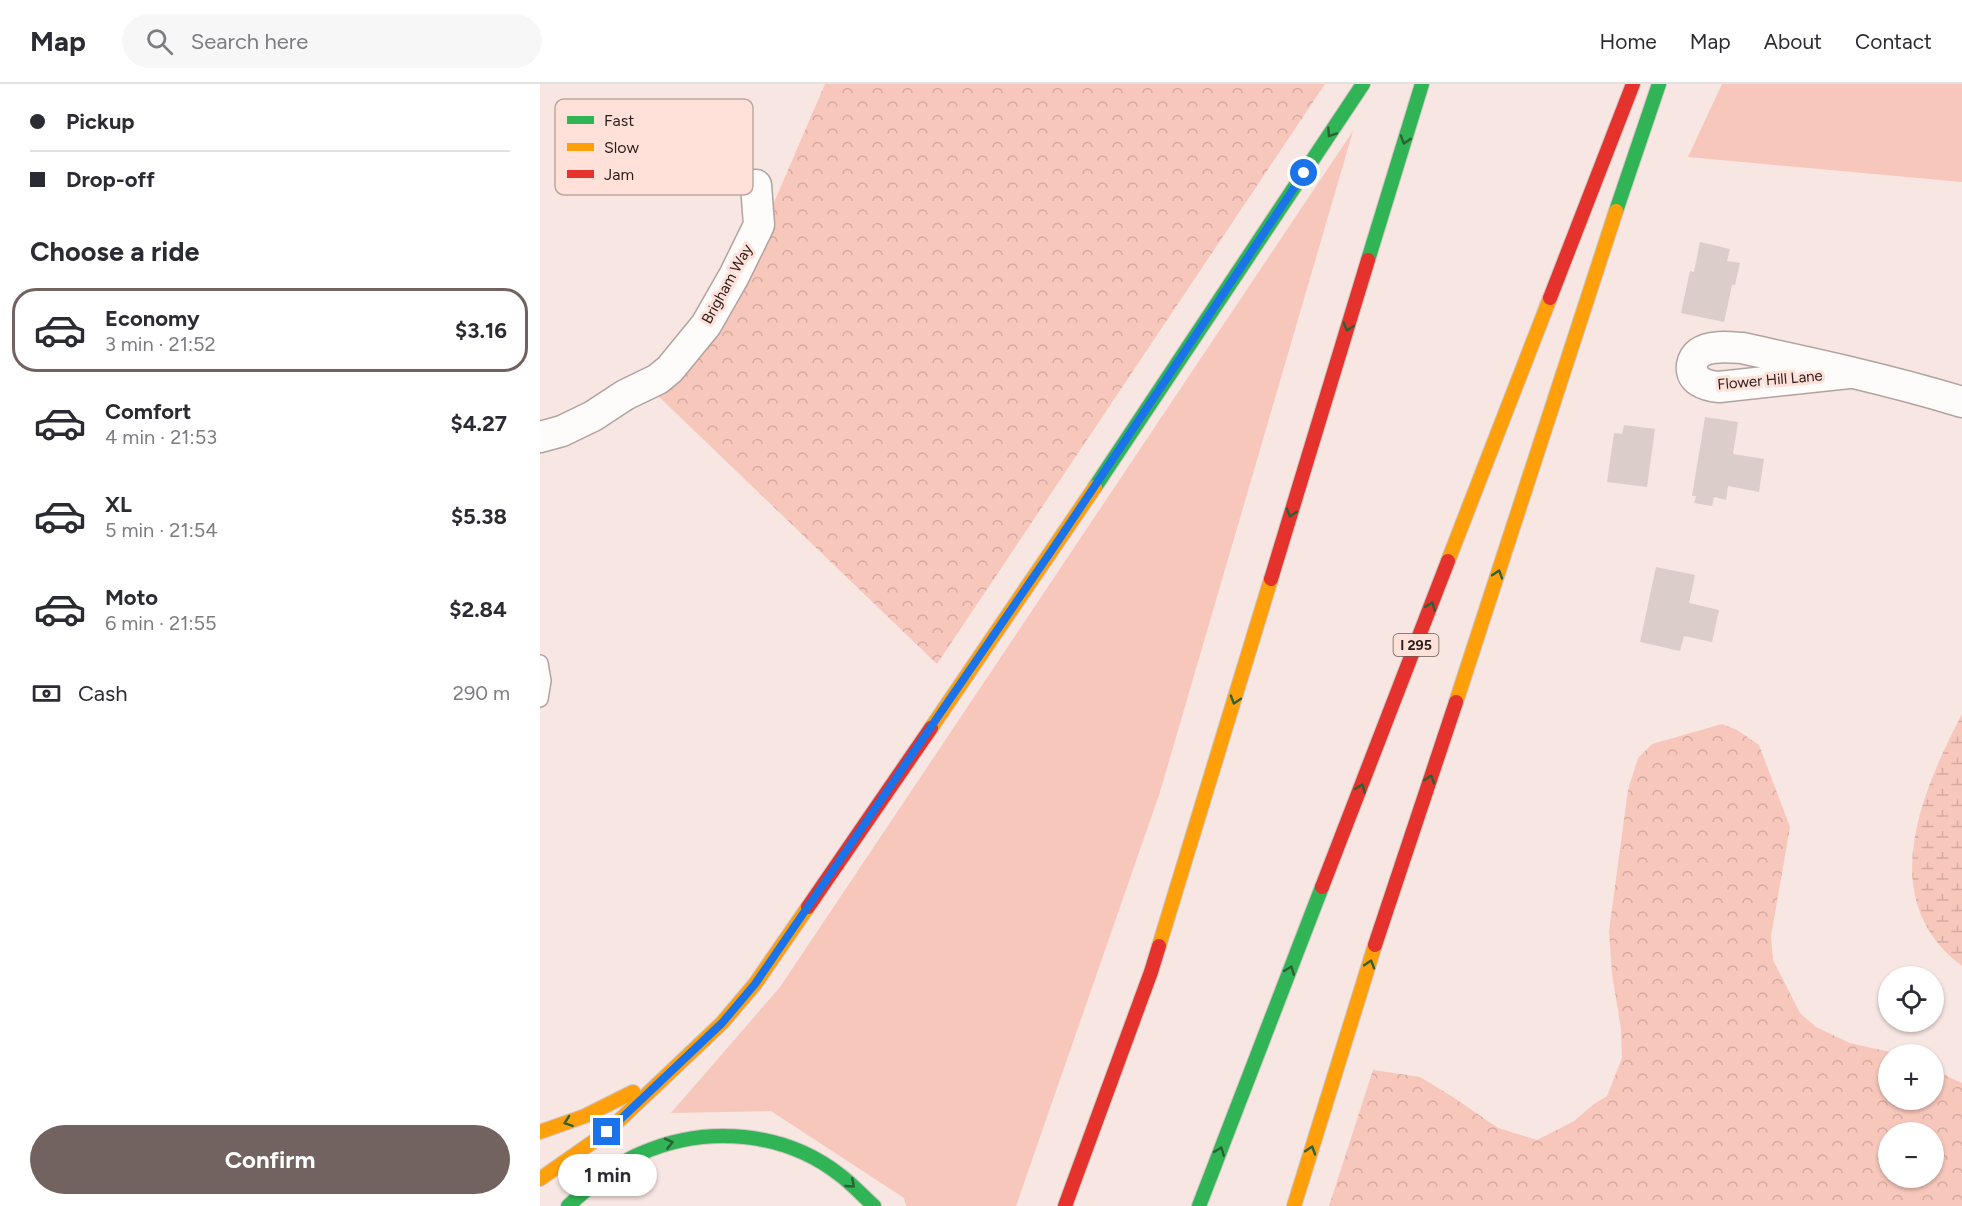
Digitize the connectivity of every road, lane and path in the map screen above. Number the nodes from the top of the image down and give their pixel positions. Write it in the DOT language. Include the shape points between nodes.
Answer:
graph roads {
  1 [pos="1363,84"];
  2 [pos="1422,84"];
  3 [pos="1634,84"];
  4 [pos="1659,84"];
  5 [pos="756,185"];
  6 [pos="1848,373"];
  7 [pos="1962,402"];
  8 [pos="540,437"];
  9 [pos="540,663"];
  10 [pos="540,699"];
  11 [pos="722,1023"];
  12 [pos="540,1132"];
  13 [pos="540,1179"];
  14 [pos="568,1206"];
  15 [pos="874,1206"];
  16 [pos="1065,1206"];
  17 [pos="1199,1206"];
  18 [pos="1294,1206"];
  1 -- 11 [label="highway, one-way" via="1041,566 755,984"];
  2 -- 16 [label="highway, one-way" via="1151,972"];
  17 -- 3 [label="highway, I 295, one-way"];
  18 -- 4 [label="highway, one-way" via="1379,933"];
  5 -- 8 [label="street, Brigham Way" via="759,225 706,325 670,369 593,416"];
  6 -- 7 [label="street"];
  9 -- 10 [label="lane"];
  11 -- 12 [label="highway, one-way" via="631,1094"];
  11 -- 13 [label="highway" via="607,1132"];
  14 -- 15 [label="highway, one-way" via="592,1182 642,1152 673,1141 717,1135 763,1139 807,1154 846,1178"];
}
